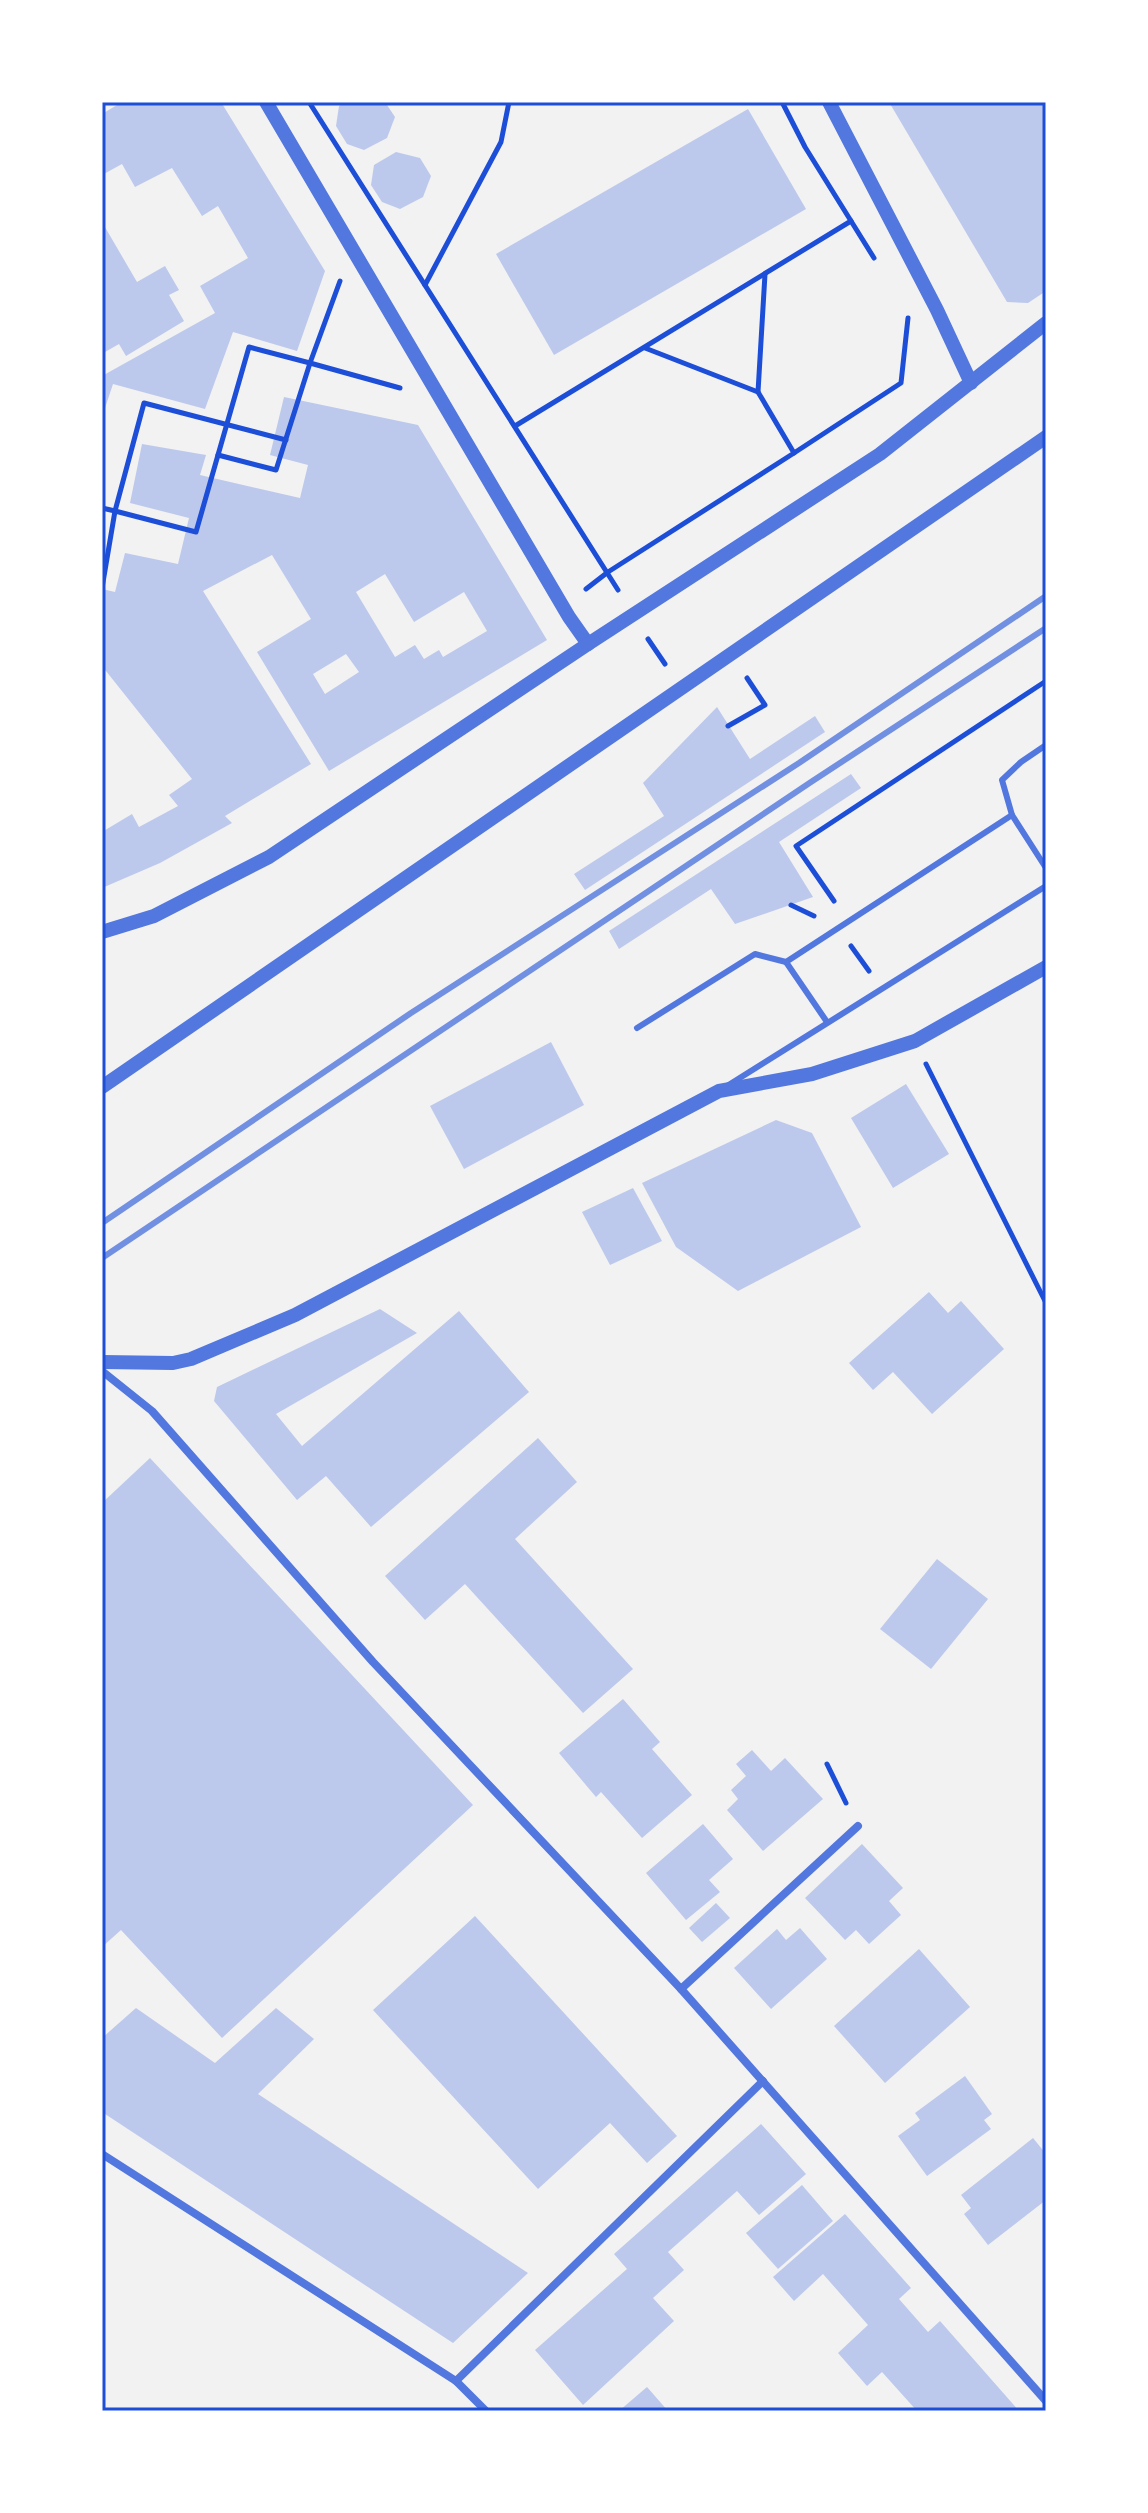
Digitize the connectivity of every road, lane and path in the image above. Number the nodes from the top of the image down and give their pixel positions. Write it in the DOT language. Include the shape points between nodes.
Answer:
graph roads {
  1 [pos="266,102"];
  2 [pos="309,102"];
  3 [pos="509,102"];
  4 [pos="782,102"];
  5 [pos="829,102"];
  6 [pos="851,221"];
  7 [pos="352,246"];
  8 [pos="875,261"];
  9 [pos="765,273"];
  10 [pos="424,286"];
  11 [pos="908,313"];
  12 [pos="1046,323"];
  13 [pos="644,347"];
  14 [pos="310,363"];
  15 [pos="971,383"];
  16 [pos="758,392"];
  17 [pos="443,400"];
  18 [pos="228,426"];
  19 [pos="515,426"];
  20 [pos="1046,437"];
  21 [pos="286,440"];
  22 [pos="794,453"];
  23 [pos="218,455"];
  24 [pos="102,508"];
  25 [pos="115,511"];
  26 [pos="608,572"];
  27 [pos="102,588"];
  28 [pos="564,607"];
  29 [pos="632,616"];
  30 [pos="588,644"];
  31 [pos="1046,681"];
  32 [pos="735,685"];
  33 [pos="683,688"];
  34 [pos="728,726"];
  35 [pos="1046,745"];
  36 [pos="1012,815"];
  37 [pos="1046,868"];
  38 [pos="1046,886"];
  39 [pos="842,912"];
  40 [pos="102,932"];
  41 [pos="786,962"];
  42 [pos="1046,967"];
  43 [pos="827,1022"];
  44 [pos="637,1028"];
  45 [pos="915,1041"];
  46 [pos="102,1087"];
  47 [pos="719,1091"];
  48 [pos="1046,1303"];
  49 [pos="102,1362"];
  50 [pos="102,1371"];
  51 [pos="827,1764"];
  52 [pos="858,1826"];
  53 [pos="681,1989"];
  54 [pos="763,2081"];
  55 [pos="102,2154"];
  56 [pos="456,2381"];
  57 [pos="1046,2401"];
  58 [pos="486,2411"];
  1 -- 7 [label="street"];
  2 -- 10 [label="path"];
  3 -- 10 [label="path" via="501,142"];
  4 -- 6 [label="path"];
  5 -- 15 [label="street"];
  6 -- 8 [label="path"];
  6 -- 9 [label="path"];
  7 -- 14 [label="path"];
  7 -- 17 [label="street"];
  9 -- 13 [label="path"];
  9 -- 16 [label="path"];
  10 -- 19 [label="path"];
  11 -- 22 [label="path" via="901,383"];
  12 -- 15 [label="street"];
  13 -- 16 [label="path"];
  13 -- 19 [label="path"];
  14 -- 17 [label="path"];
  14 -- 18 [label="path" via="249,347"];
  14 -- 21 [label="path"];
  15 -- 29 [label="street" via="880,454"];
  16 -- 22 [label="path"];
  17 -- 28 [label="street"];
  18 -- 21 [label="path"];
  18 -- 23 [label="path"];
  18 -- 25 [label="path" via="144,403"];
  19 -- 26 [label="path"];
  20 -- 33 [label="street"];
  21 -- 23 [label="path" via="276,470"];
  22 -- 26 [label="path"];
  23 -- 25 [label="path" via="196,532"];
  24 -- 25 [label="path"];
  25 -- 27 [label="path"];
  26 -- 28 [label="path"];
  26 -- 29 [label="path"];
  28 -- 30 [label="street"];
  29 -- 30 [label="street"];
  29 -- 33 [label="path"];
  30 -- 40 [label="street" via="269,857 154,916"];
  31 -- 39 [label="path" via="796,846"];
  32 -- 34 [label="path" via="747,677 765,705"];
  33 -- 46 [label="street"];
  35 -- 36 [label="lane" via="1002,780"];
  36 -- 37 [label="lane"];
  36 -- 41 [label="lane"];
  38 -- 43 [label="lane"];
  41 -- 43 [label="lane"];
  41 -- 44 [label="lane" via="755,954"];
  42 -- 45 [label="street"];
  43 -- 47 [label="lane"];
  45 -- 47 [label="street" via="812,1074"];
  45 -- 48 [label="path"];
  47 -- 49 [label="street" via="295,1315 191,1359"];
  50 -- 53 [label="street" via="152,1411 373,1662"];
  51 -- 52 [label="path"];
  52 -- 53 [label="street"];
  53 -- 54 [label="street"];
  54 -- 56 [label="street"];
  54 -- 57 [label="street"];
  55 -- 56 [label="street"];
  56 -- 58 [label="street"];
}
